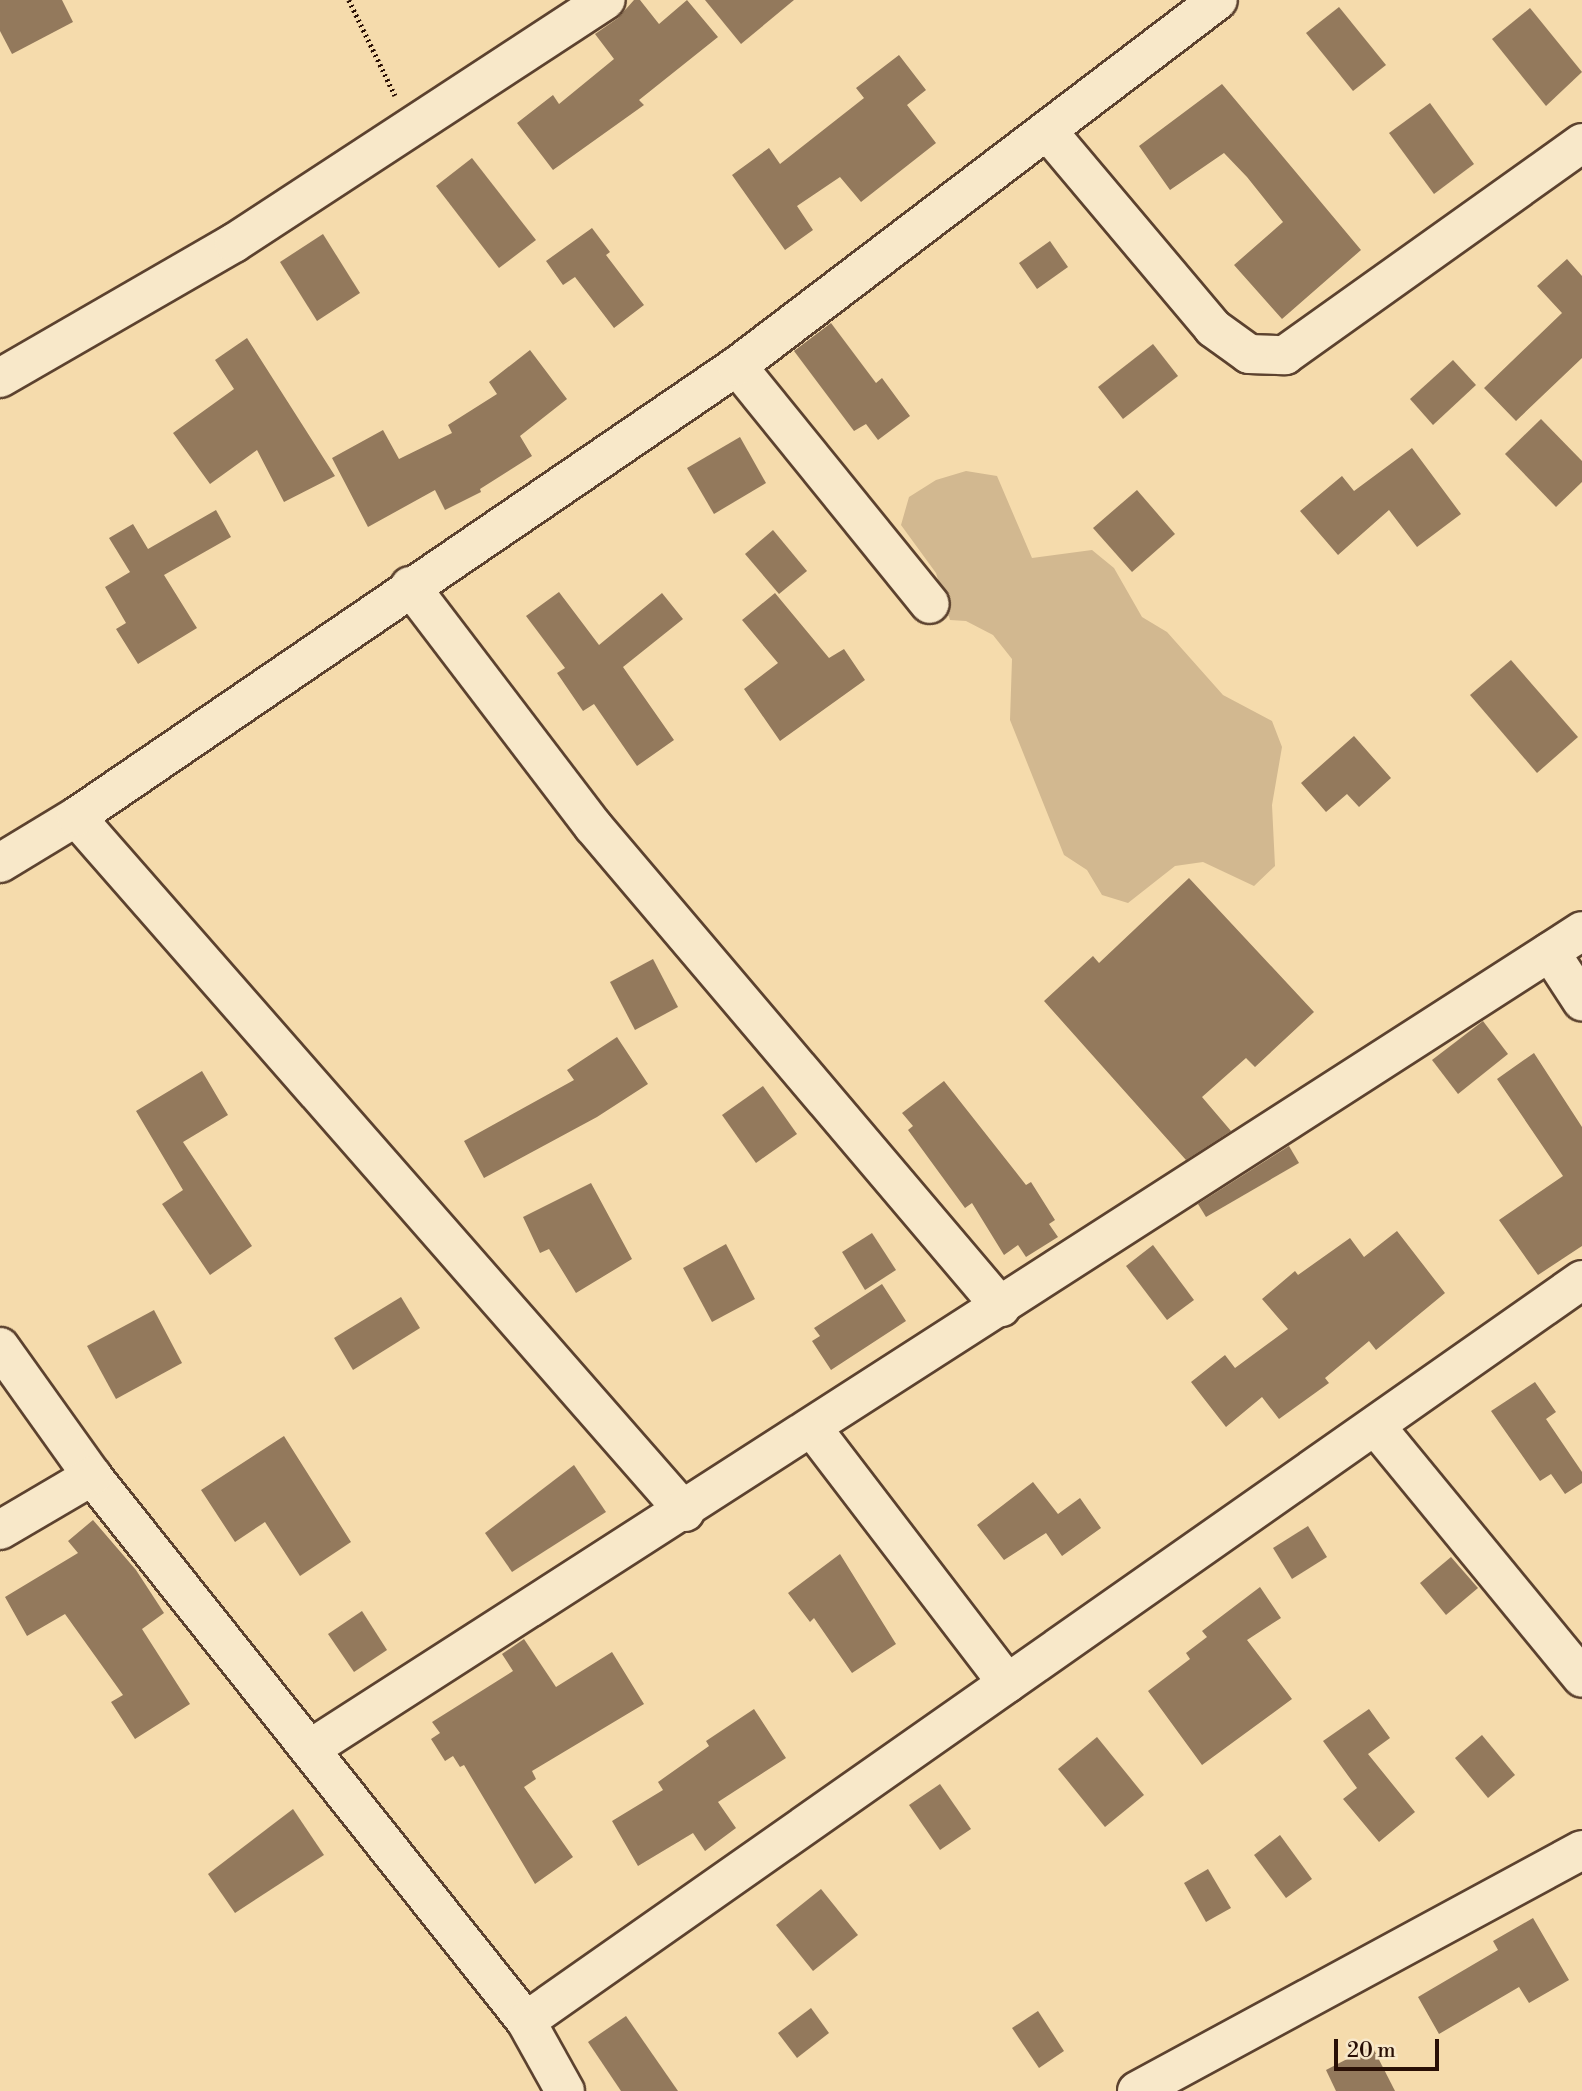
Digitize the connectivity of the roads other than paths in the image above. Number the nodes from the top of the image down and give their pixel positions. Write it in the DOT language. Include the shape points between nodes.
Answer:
graph roads {
  1 [pos="606,0"];
  2 [pos="1218,0"];
  3 [pos="1049,133"];
  4 [pos="1582,144"];
  5 [pos="737,366"];
  6 [pos="0,378"];
  7 [pos="410,586"];
  8 [pos="930,604"];
  9 [pos="76,817"];
  10 [pos="0,863"];
  11 [pos="1582,932"];
  12 [pos="1550,952"];
  13 [pos="1582,1001"];
  14 [pos="1582,1280"];
  15 [pos="1001,1307"];
  16 [pos="0,1347"];
  17 [pos="1377,1428"];
  18 [pos="813,1429"];
  19 [pos="92,1476"];
  20 [pos="685,1512"];
  21 [pos="0,1530"];
  22 [pos="1582,1678"];
  23 [pos="1007,1683"];
  24 [pos="310,1749"];
  25 [pos="1582,1850"];
  26 [pos="526,2021"];
  27 [pos="565,2091"];
  28 [pos="1137,2091"];
  1 -- 6 [label="street" via="234,243"];
  2 -- 3 [label="street"];
  3 -- 4 [label="street" via="1213,328 1249,354 1285,355"];
  3 -- 5 [label="street"];
  5 -- 7 [label="street"];
  5 -- 8 [label="street"];
  7 -- 9 [label="street"];
  7 -- 15 [label="street" via="593,825"];
  9 -- 10 [label="street"];
  9 -- 20 [label="street"];
  11 -- 12 [label="street"];
  12 -- 13 [label="street"];
  12 -- 15 [label="street"];
  14 -- 17 [label="street"];
  15 -- 18 [label="street"];
  16 -- 19 [label="street"];
  17 -- 22 [label="street"];
  17 -- 23 [label="street"];
  18 -- 20 [label="street"];
  18 -- 23 [label="street"];
  19 -- 21 [label="street"];
  19 -- 24 [label="street"];
  20 -- 24 [label="street"];
  23 -- 26 [label="street"];
  24 -- 26 [label="street"];
  25 -- 28 [label="street"];
  26 -- 27 [label="street"];
}
